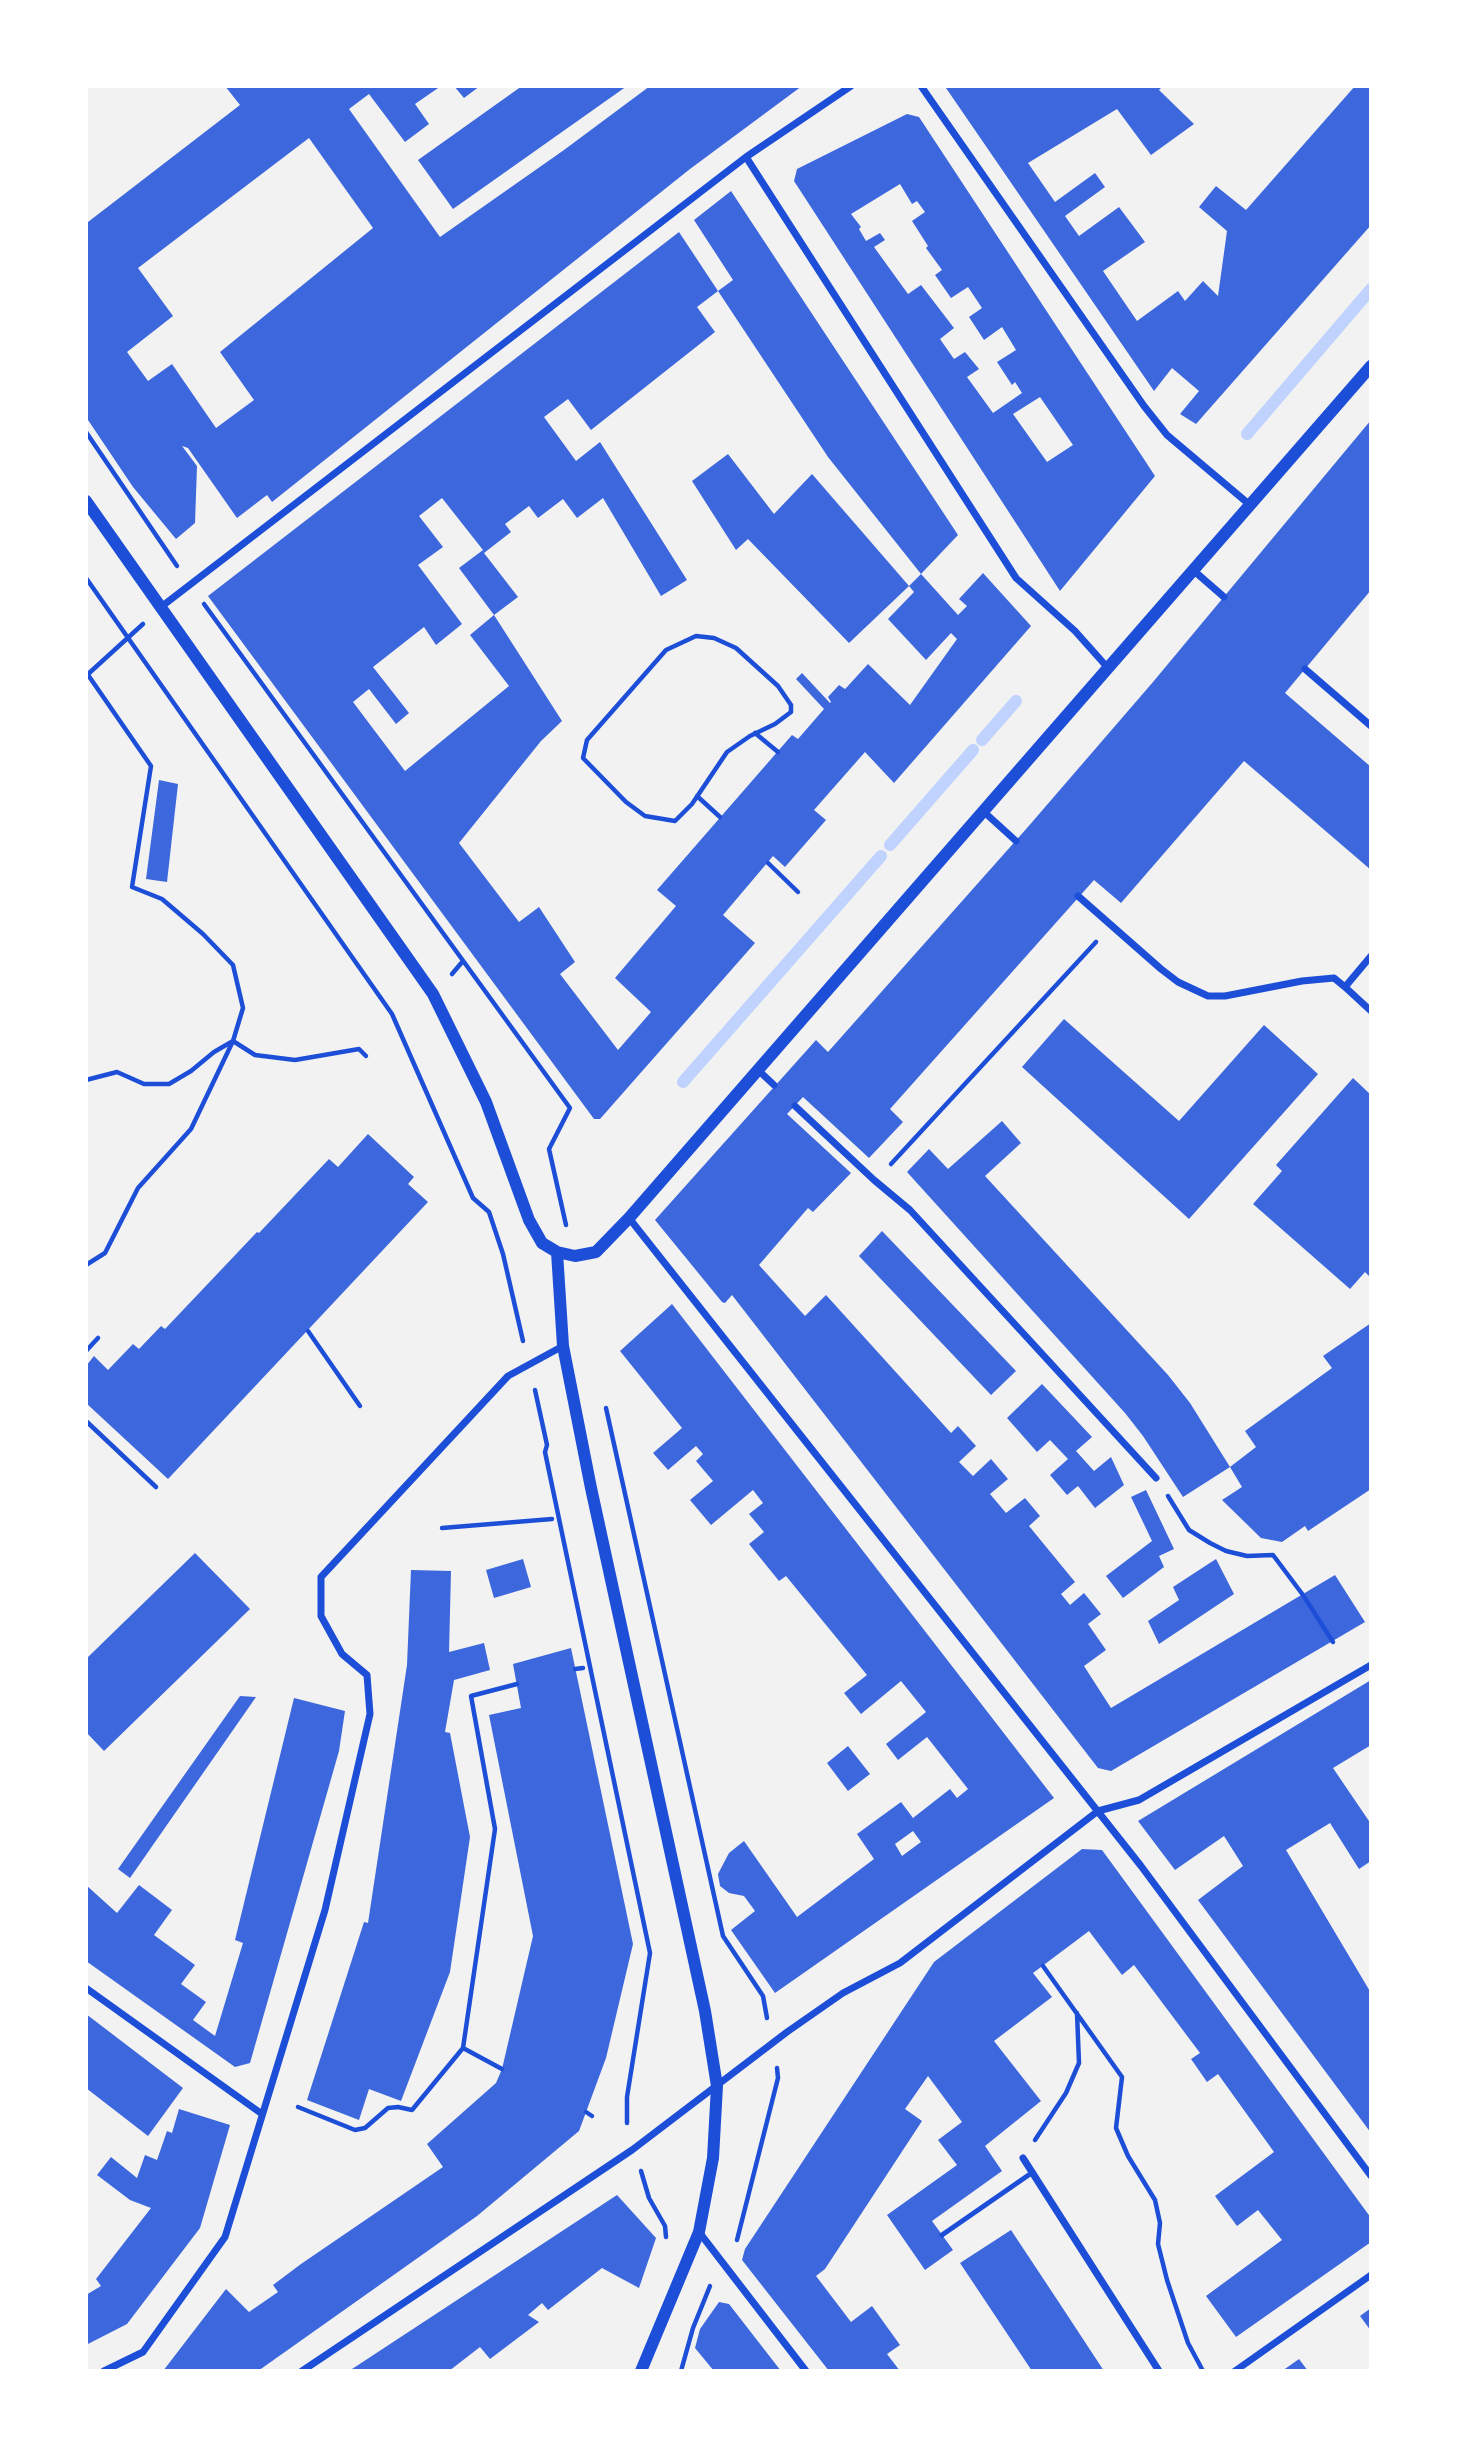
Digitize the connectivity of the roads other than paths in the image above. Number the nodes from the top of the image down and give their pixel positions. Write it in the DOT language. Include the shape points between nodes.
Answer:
graph roads {
  1 [pos="851,86"];
  2 [pos="921,86"];
  3 [pos="746,157"];
  4 [pos="1371,366"];
  5 [pos="86,500"];
  6 [pos="1250,505"];
  7 [pos="1194,570"];
  8 [pos="1224,597"];
  9 [pos="161,607"];
  10 [pos="1108,668"];
  11 [pos="1305,669"];
  12 [pos="1371,726"];
  13 [pos="983,811"];
  14 [pos="1016,841"];
  15 [pos="1078,896"];
  16 [pos="1371,956"];
  17 [pos="1345,987"];
  18 [pos="1371,1011"];
  19 [pos="758,1070"];
  20 [pos="774,1085"];
  21 [pos="795,1106"];
  22 [pos="629,1218"];
  23 [pos="557,1252"];
  24 [pos="563,1346"];
  25 [pos="1156,1478"];
  26 [pos="1371,1665"];
  27 [pos="1098,1811"];
  28 [pos="86,1988"];
  29 [pos="717,2086"];
  30 [pos="262,2114"];
  31 [pos="1023,2158"];
  32 [pos="1033,2172"];
  33 [pos="1371,2176"];
  34 [pos="699,2232"];
  35 [pos="942,2235"];
  36 [pos="1371,2276"];
  37 [pos="104,2371"];
  38 [pos="302,2371"];
  39 [pos="641,2371"];
  40 [pos="806,2371"];
  41 [pos="1159,2371"];
  42 [pos="1235,2371"];
  1 -- 3 [label="street"];
  2 -- 6 [label="street" via="1167,435"];
  3 -- 9 [label="street"];
  3 -- 10 [label="street" via="1016,578"];
  4 -- 6 [label="street"];
  5 -- 9 [label="street"];
  6 -- 7 [label="street"];
  7 -- 8 [label="street"];
  7 -- 10 [label="street"];
  9 -- 23 [label="street" via="433,994 486,1102 529,1220 542,1243"];
  10 -- 13 [label="street"];
  11 -- 12 [label="street"];
  13 -- 14 [label="street"];
  13 -- 19 [label="street"];
  15 -- 17 [label="street" via="1161,969 1208,996 1334,978"];
  16 -- 17 [label="street"];
  17 -- 18 [label="street"];
  19 -- 20 [label="street"];
  19 -- 22 [label="street"];
  21 -- 25 [label="street" via="910,1210"];
  22 -- 23 [label="street" via="596,1252 575,1256"];
  22 -- 27 [label="street"];
  23 -- 24 [label="street"];
  24 -- 29 [label="street" via="705,2011"];
  24 -- 30 [label="street" via="508,1376 321,1577 321,1616 342,1654 368,1675 370,1714 325,1910"];
  26 -- 27 [label="street" via="1139,1800"];
  27 -- 29 [label="street" via="900,1963 843,1993"];
  27 -- 33 [label="street"];
  28 -- 30 [label="street"];
  29 -- 34 [label="street" via="713,2158"];
  29 -- 38 [label="street" via="632,2150"];
  30 -- 37 [label="street" via="225,2237 143,2352"];
  31 -- 32 [label="street"];
  32 -- 35 [label="lane"];
  32 -- 41 [label="street"];
  34 -- 39 [label="street"];
  34 -- 40 [label="street"];
  36 -- 42 [label="street"];
}
